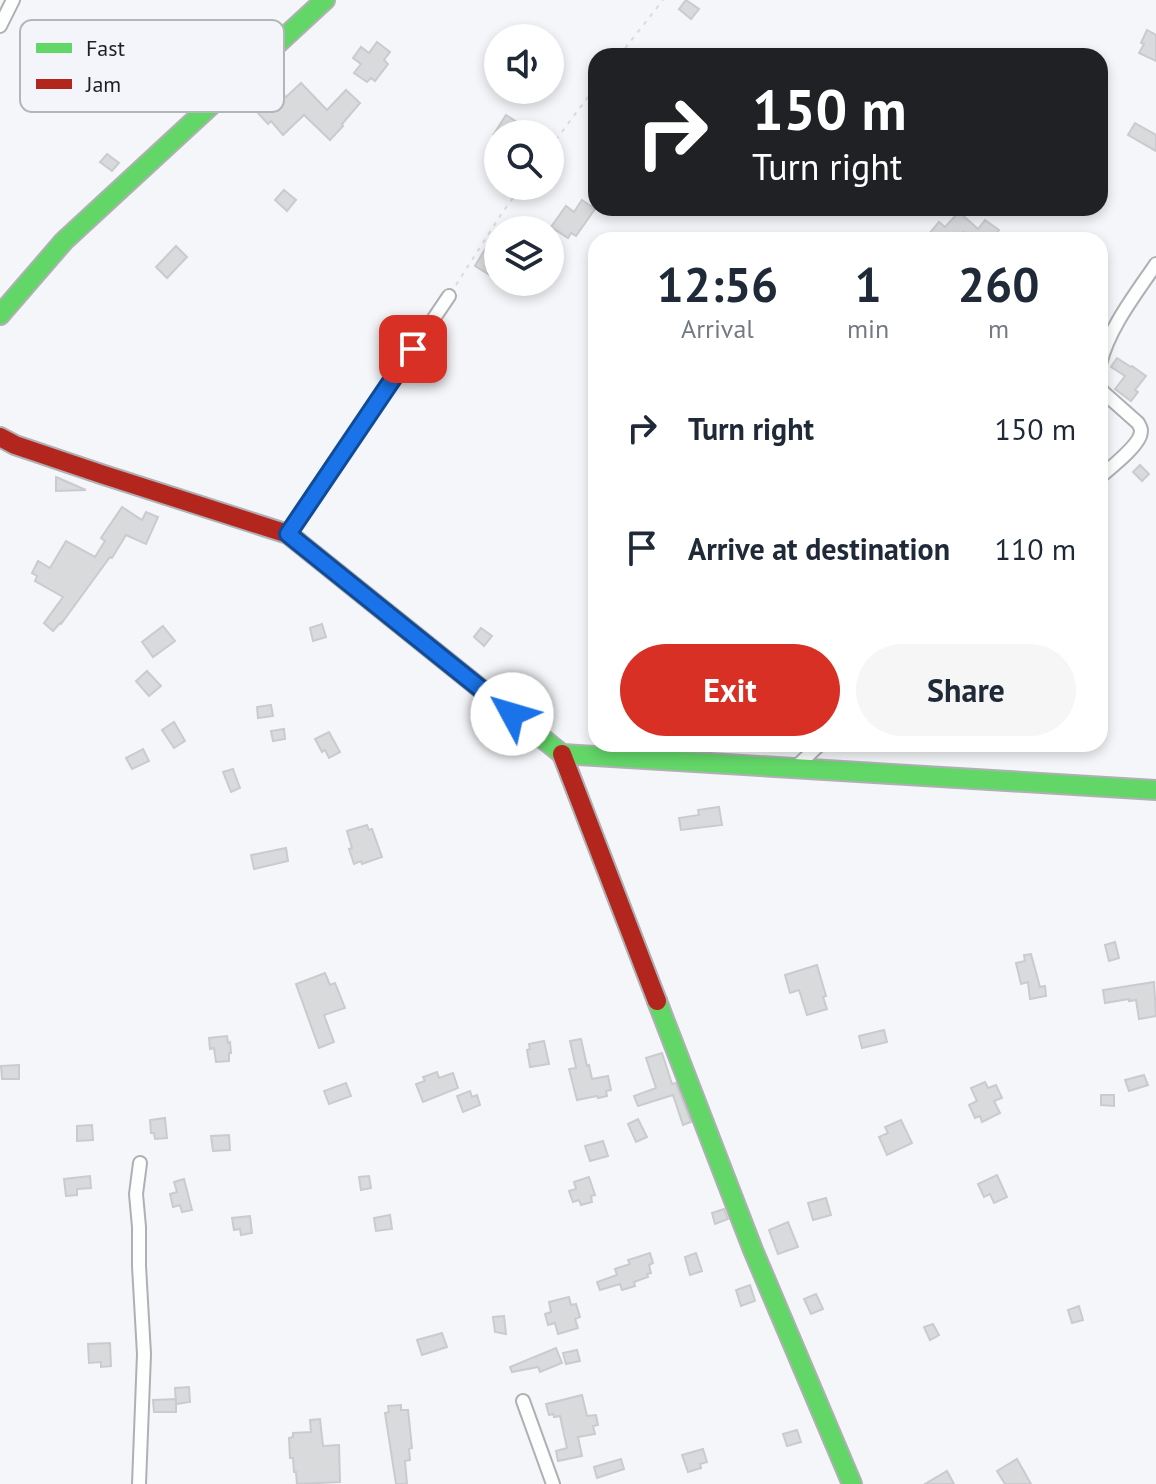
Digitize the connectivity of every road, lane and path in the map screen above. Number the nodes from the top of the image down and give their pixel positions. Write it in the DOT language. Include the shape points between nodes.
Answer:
graph roads {
  1 [pos="13,0"];
  2 [pos="663,0"];
  3 [pos="315,3"];
  4 [pos="0,26"];
  5 [pos="284,32"];
  6 [pos="625,48"];
  7 [pos="588,97"];
  8 [pos="200,112"];
  9 [pos="564,129"];
  10 [pos="512,200"];
  11 [pos="1156,264"];
  12 [pos="449,296"];
  13 [pos="0,315"];
  14 [pos="1108,342"];
  15 [pos="1108,396"];
  16 [pos="0,437"];
  17 [pos="1108,469"];
  18 [pos="288,534"];
  19 [pos="812,752"];
  20 [pos="562,754"];
  21 [pos="794,769"];
  22 [pos="1156,790"];
  23 [pos="140,1163"];
  24 [pos="523,1401"];
  25 [pos="139,1484"];
  26 [pos="553,1484"];
  27 [pos="852,1484"];
  1 -- 4 [label="street"];
  2 -- 6 [label="path"];
  3 -- 5 [label="street"];
  7 -- 9 [label="path"];
  8 -- 13 [label="street" via="64,241"];
  10 -- 12 [label="path"];
  11 -- 14 [label="street"];
  12 -- 18 [label="street"];
  15 -- 17 [label="street" via="1138,423 1141,435"];
  16 -- 18 [label="street"];
  18 -- 20 [label="street"];
  19 -- 21 [label="street"];
  20 -- 21 [label="street"];
  20 -- 27 [label="street" via="753,1250"];
  21 -- 22 [label="street"];
  23 -- 25 [label="street" via="136,1194 144,1354"];
  24 -- 26 [label="street"];
}
